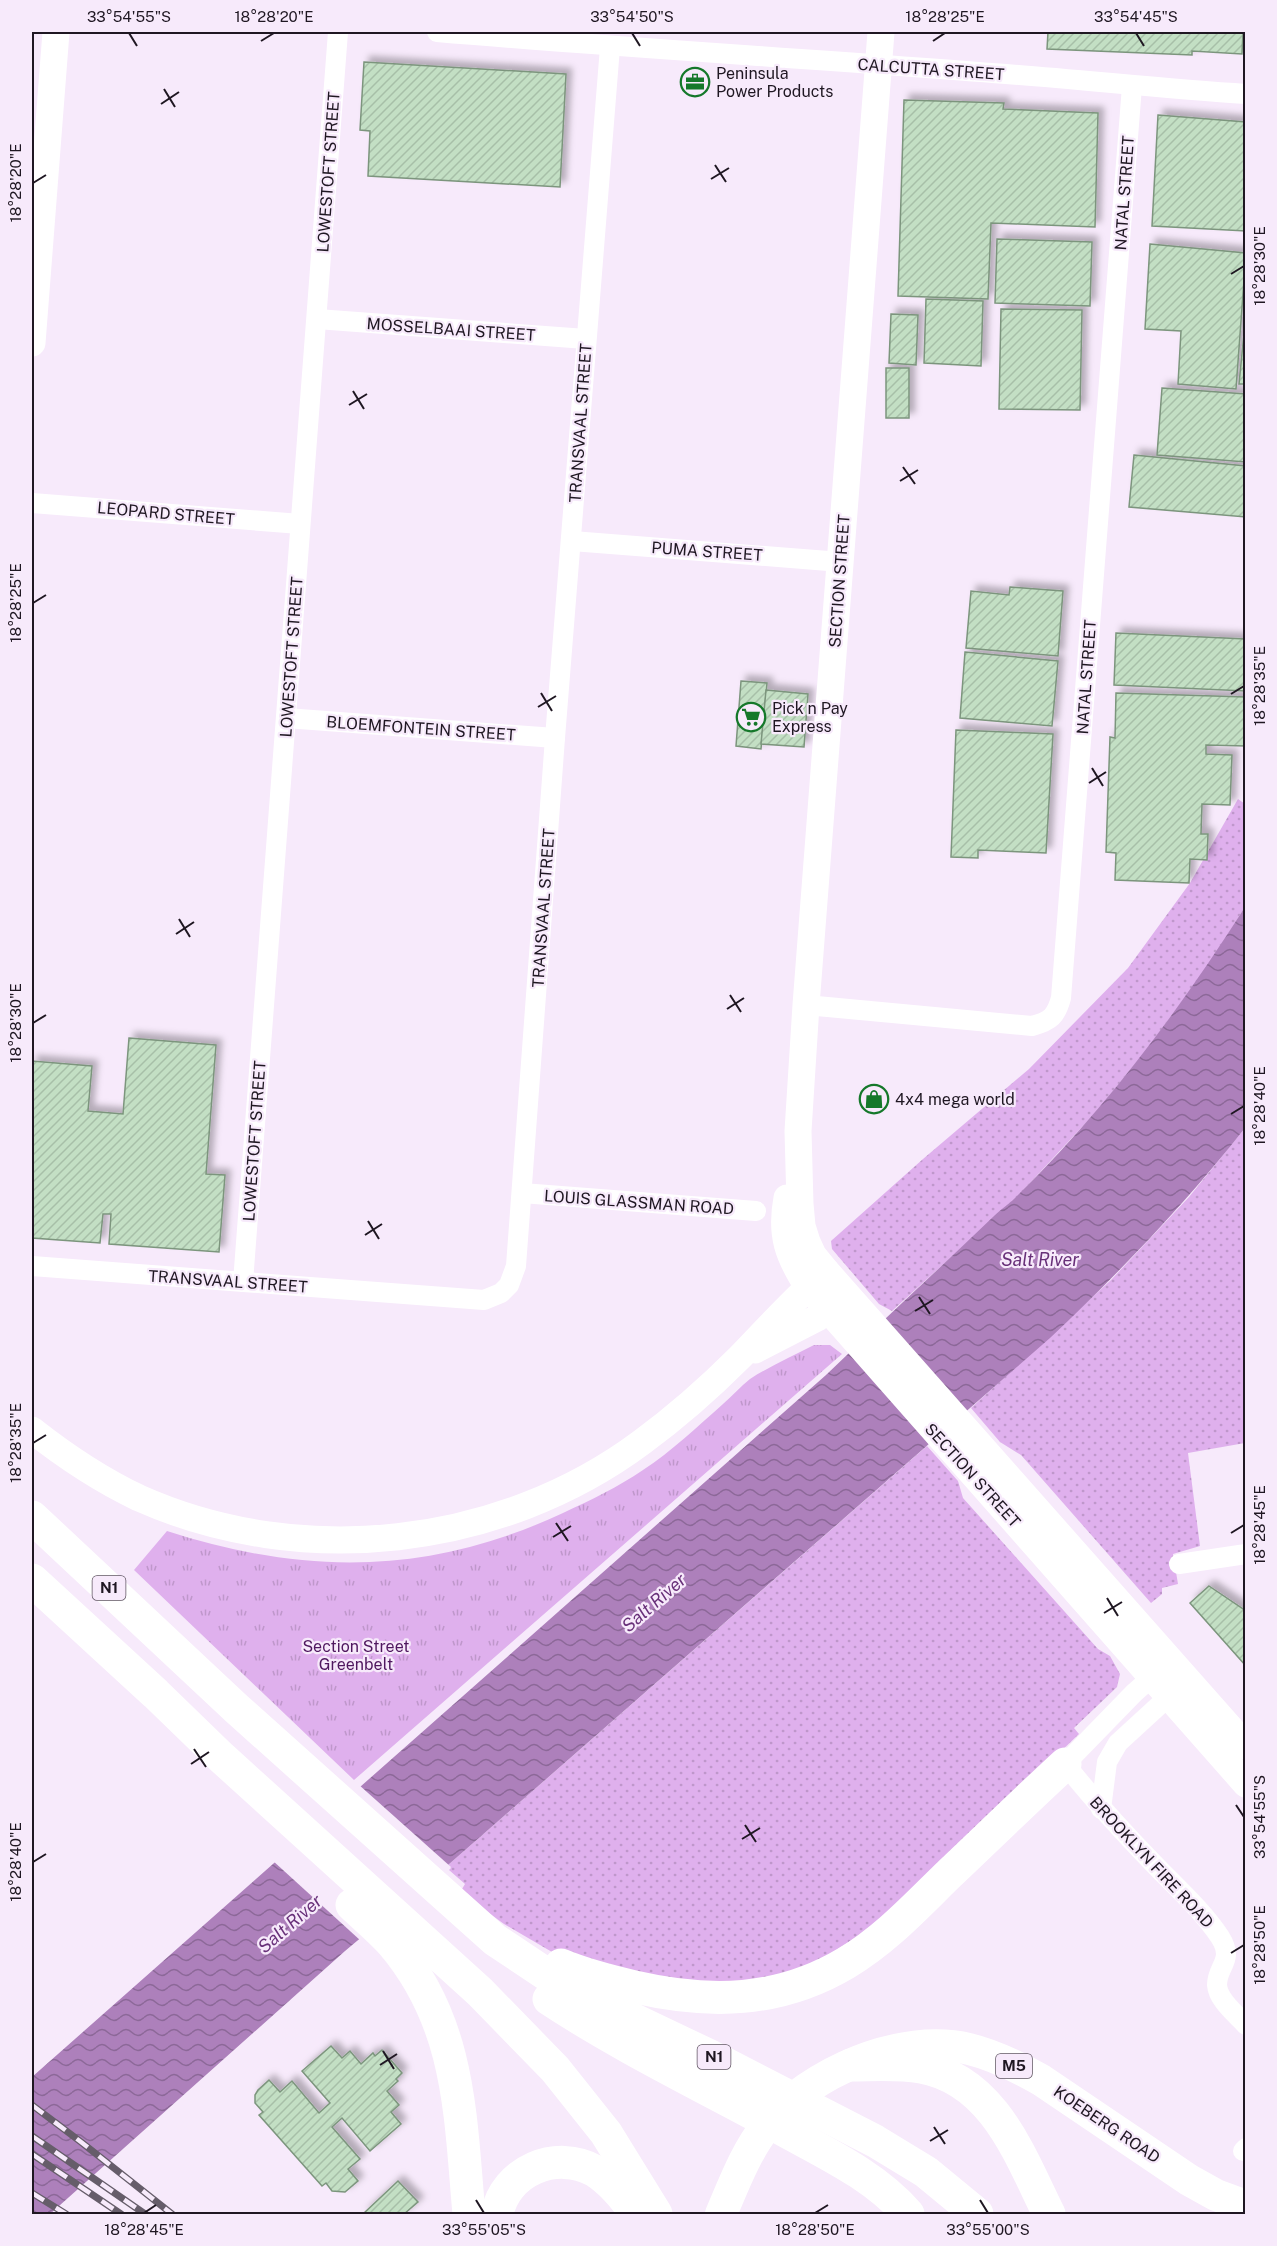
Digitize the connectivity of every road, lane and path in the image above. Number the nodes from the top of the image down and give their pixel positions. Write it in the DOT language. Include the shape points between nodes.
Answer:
graph roads {
  1 [pos="56,32"];
  2 [pos="338,32"];
  3 [pos="437,32"];
  4 [pos="880,32"];
  5 [pos="610,47"];
  6 [pos="878,65"];
  7 [pos="1132,86"];
  8 [pos="1245,94"];
  9 [pos="35,271"];
  10 [pos="317,320"];
  11 [pos="586,339"];
  12 [pos="32,343"];
  13 [pos="32,503"];
  14 [pos="300,524"];
  15 [pos="572,542"];
  16 [pos="841,561"];
  17 [pos="286,718"];
  18 [pos="555,738"];
  19 [pos="806,1005"];
  20 [pos="522,1193"];
  21 [pos="756,1211"];
  22 [pos="32,1266"];
  23 [pos="817,1279"];
  24 [pos="243,1282"];
  25 [pos="837,1302"];
  26 [pos="738,1359"];
  27 [pos="32,1430"];
  28 [pos="32,1517"];
  29 [pos="1245,1554"];
  30 [pos="1179,1564"];
  31 [pos="32,1580"];
  32 [pos="1170,1678"];
  33 [pos="1245,1746"];
  34 [pos="1065,1764"];
  35 [pos="1245,1784"];
  36 [pos="1101,1809"];
  37 [pos="305,1814"];
  38 [pos="416,1907"];
  39 [pos="1245,2025"];
  40 [pos="847,2066"];
  41 [pos="1245,2206"];
  42 [pos="469,2214"];
  43 [pos="497,2214"];
  44 [pos="636,2214"];
  45 [pos="656,2214"];
  46 [pos="721,2214"];
  47 [pos="908,2214"];
  48 [pos="977,2214"];
  49 [pos="1049,2214"];
  1 -- 9 [label="street"];
  2 -- 10 [label="street, LOWESTOFT STREET"];
  3 -- 5 [label="street, CALCUTTA STREET"];
  4 -- 6 [label="street, SECTION STREET"];
  5 -- 6 [label="street, CALCUTTA STREET"];
  5 -- 11 [label="street, TRANSVAAL STREET"];
  6 -- 7 [label="street, CALCUTTA STREET"];
  6 -- 16 [label="street, SECTION STREET"];
  7 -- 8 [label="street, CALCUTTA STREET"];
  7 -- 19 [label="street, NATAL STREET" via="1057,1011 1047,1022 1032,1026"];
  9 -- 12 [label="street"];
  10 -- 11 [label="street, MOSSELBAAI STREET"];
  10 -- 14 [label="street, LOWESTOFT STREET"];
  11 -- 15 [label="street, TRANSVAAL STREET"];
  13 -- 14 [label="street, LEOPARD STREET"];
  14 -- 17 [label="street, LOWESTOFT STREET"];
  15 -- 16 [label="street, PUMA STREET"];
  15 -- 18 [label="street, TRANSVAAL STREET"];
  16 -- 19 [label="street, SECTION STREET"];
  17 -- 18 [label="street, BLOEMFONTEIN STREET"];
  17 -- 24 [label="street, LOWESTOFT STREET"];
  18 -- 20 [label="street, TRANSVAAL STREET"];
  19 -- 23 [label="street, SECTION STREET" via="798,1131 784,1230 787,1248"];
  20 -- 21 [label="street, LOUIS GLASSMAN ROAD"];
  20 -- 24 [label="street, TRANSVAAL STREET" via="514,1277 501,1293 484,1300"];
  22 -- 24 [label="street, TRANSVAAL STREET"];
  23 -- 25 [label="street, SECTION STREET"];
  23 -- 26 [label="street"];
  25 -- 26 [label="street" via="817,1318"];
  25 -- 32 [label="street, SECTION STREET"];
  26 -- 27 [label="street" via="642,1442 592,1475 489,1519 392,1538 302,1539 214,1523 140,1498 67,1456"];
  28 -- 37 [label="highway, N1" via="237,1709"];
  29 -- 30 [label="street"];
  31 -- 37 [label="highway, N1" via="221,1757"];
  32 -- 33 [label="street, SECTION STREET"];
  32 -- 34 [label="street"];
  32 -- 35 [label="street, SECTION STREET"];
  32 -- 36 [label="street" via="1107,1762"];
  34 -- 36 [label="street, BROOKLYN FIRE ROAD"];
  34 -- 38 [label="highway" via="870,1947 845,1964 768,1994 687,1997 585,1975 519,1941 481,1915"];
  36 -- 39 [label="street, BROOKLYN FIRE ROAD" via="1219,1936 1226,1954 1217,1985 1220,1996"];
  37 -- 38 [label="highway, N1"];
  37 -- 38 [label="highway, N1"];
  38 -- 42 [label="highway" via="418,1979 437,2016 450,2056"];
  38 -- 45 [label="highway, N1" via="480,1992 566,2081 606,2133"];
  38 -- 47 [label="highway" via="559,2006 825,2151 881,2189"];
  38 -- 48 [label="highway, N1" via="495,1940 567,1988 875,2141 926,2172"];
  40 -- 41 [label="main road, KOEBERG ROAD / M5" via="925,2045 967,2049 994,2057 1041,2080 1189,2180"];
  40 -- 46 [label="main road, KOEBERG ROAD / M5" via="796,2096 778,2112 757,2138"];
  40 -- 49 [label="highway" via="920,2067 965,2085 1006,2129"];
  43 -- 44 [label="highway" via="501,2199 522,2174 545,2164 564,2163 581,2165 603,2176"];
}
